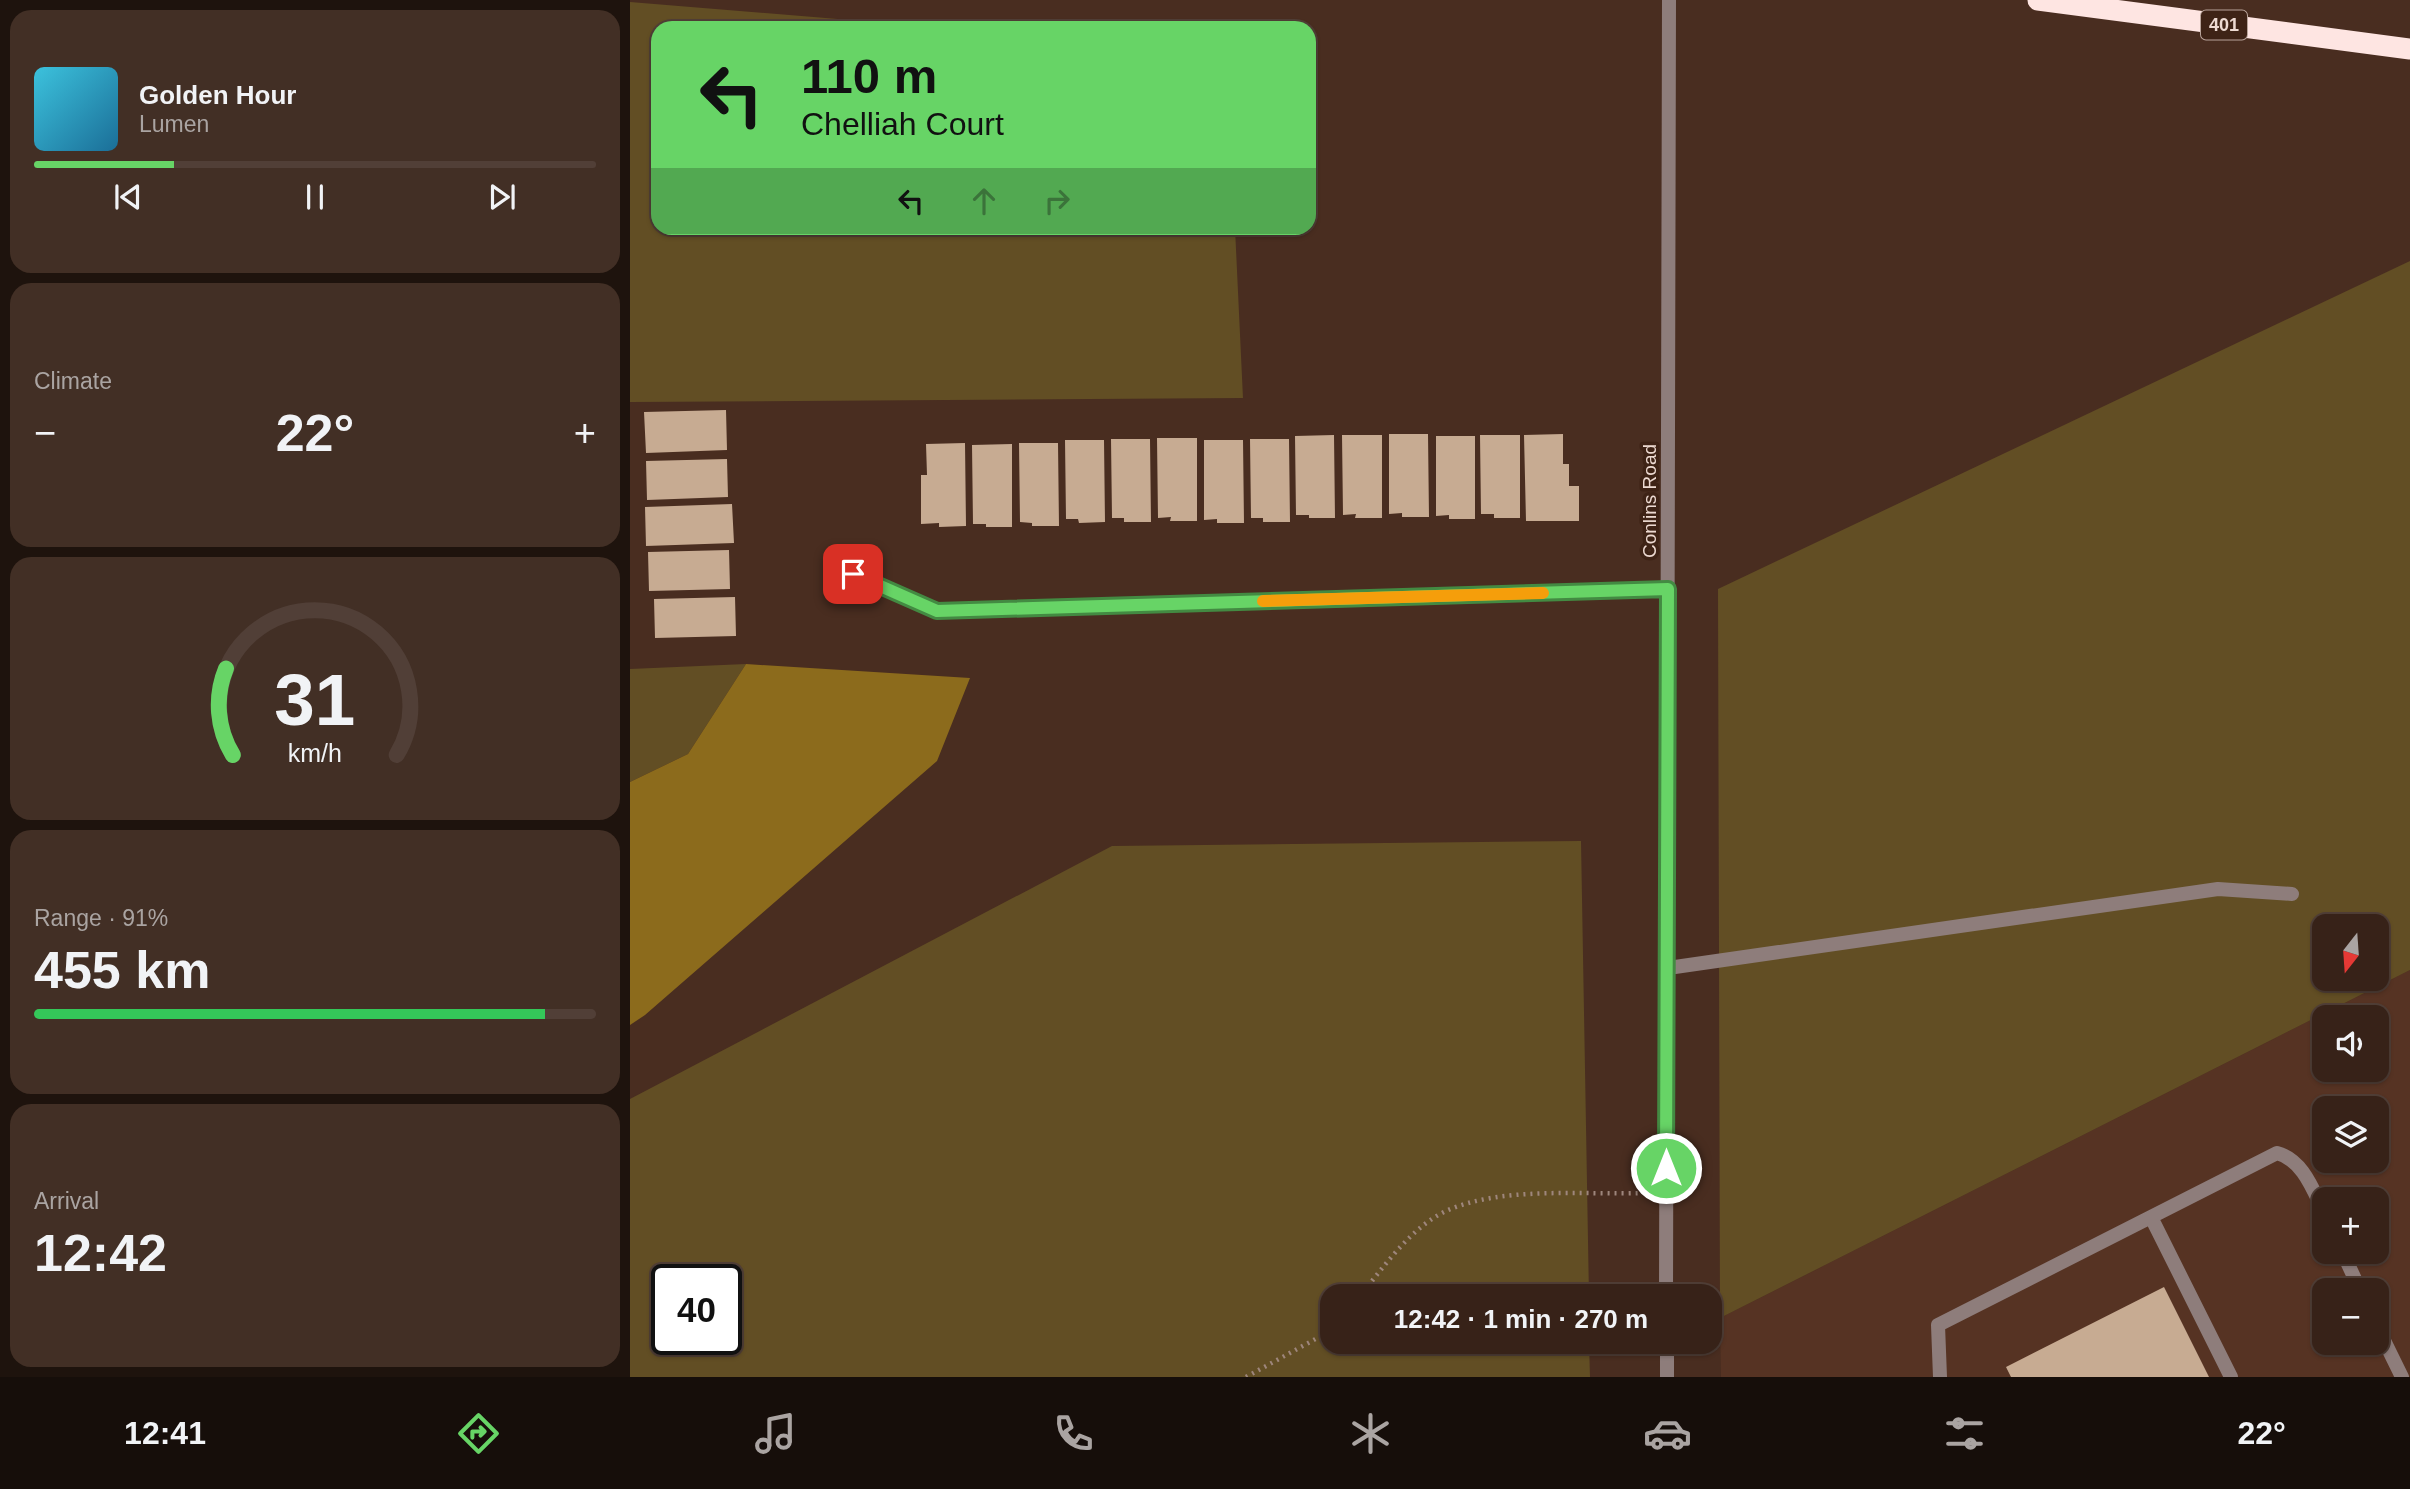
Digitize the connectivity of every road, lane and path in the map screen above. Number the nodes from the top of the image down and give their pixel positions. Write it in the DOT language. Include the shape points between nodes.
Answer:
graph roads {
  1 [pos="1669,0"];
  2 [pos="2038,0"];
  3 [pos="2410,49"];
  4 [pos="833,565"];
  5 [pos="1668,589"];
  6 [pos="2292,894"];
  7 [pos="1668,968"];
  8 [pos="2313,1187"];
  9 [pos="1666,1193"];
  10 [pos="2151,1217"];
  11 [pos="1370,1284"];
  12 [pos="1666,1284"];
  13 [pos="1320,1337"];
  14 [pos="2389,1350"];
  15 [pos="1667,1354"];
  16 [pos="1246,1377"];
  17 [pos="1667,1377"];
  18 [pos="1940,1377"];
  19 [pos="2231,1377"];
  20 [pos="2402,1377"];
  1 -- 5 [label="street, Conlins Road"];
  2 -- 3 [label="highway, 401"];
  4 -- 5 [label="street" via="937,611"];
  5 -- 7 [label="street, Conlins Road"];
  6 -- 7 [label="street" via="2218,889"];
  7 -- 9 [label="street, Conlins Road"];
  8 -- 10 [label="street" via="2307,1175 2277,1153"];
  9 -- 11 [label="path" via="1478,1201 1446,1211 1418,1230"];
  9 -- 12 [label="street, Conlins Road"];
  10 -- 18 [label="street" via="1938,1325"];
  10 -- 19 [label="street"];
  13 -- 16 [label="path"];
  14 -- 20 [label="street"];
  15 -- 17 [label="street"];
}
